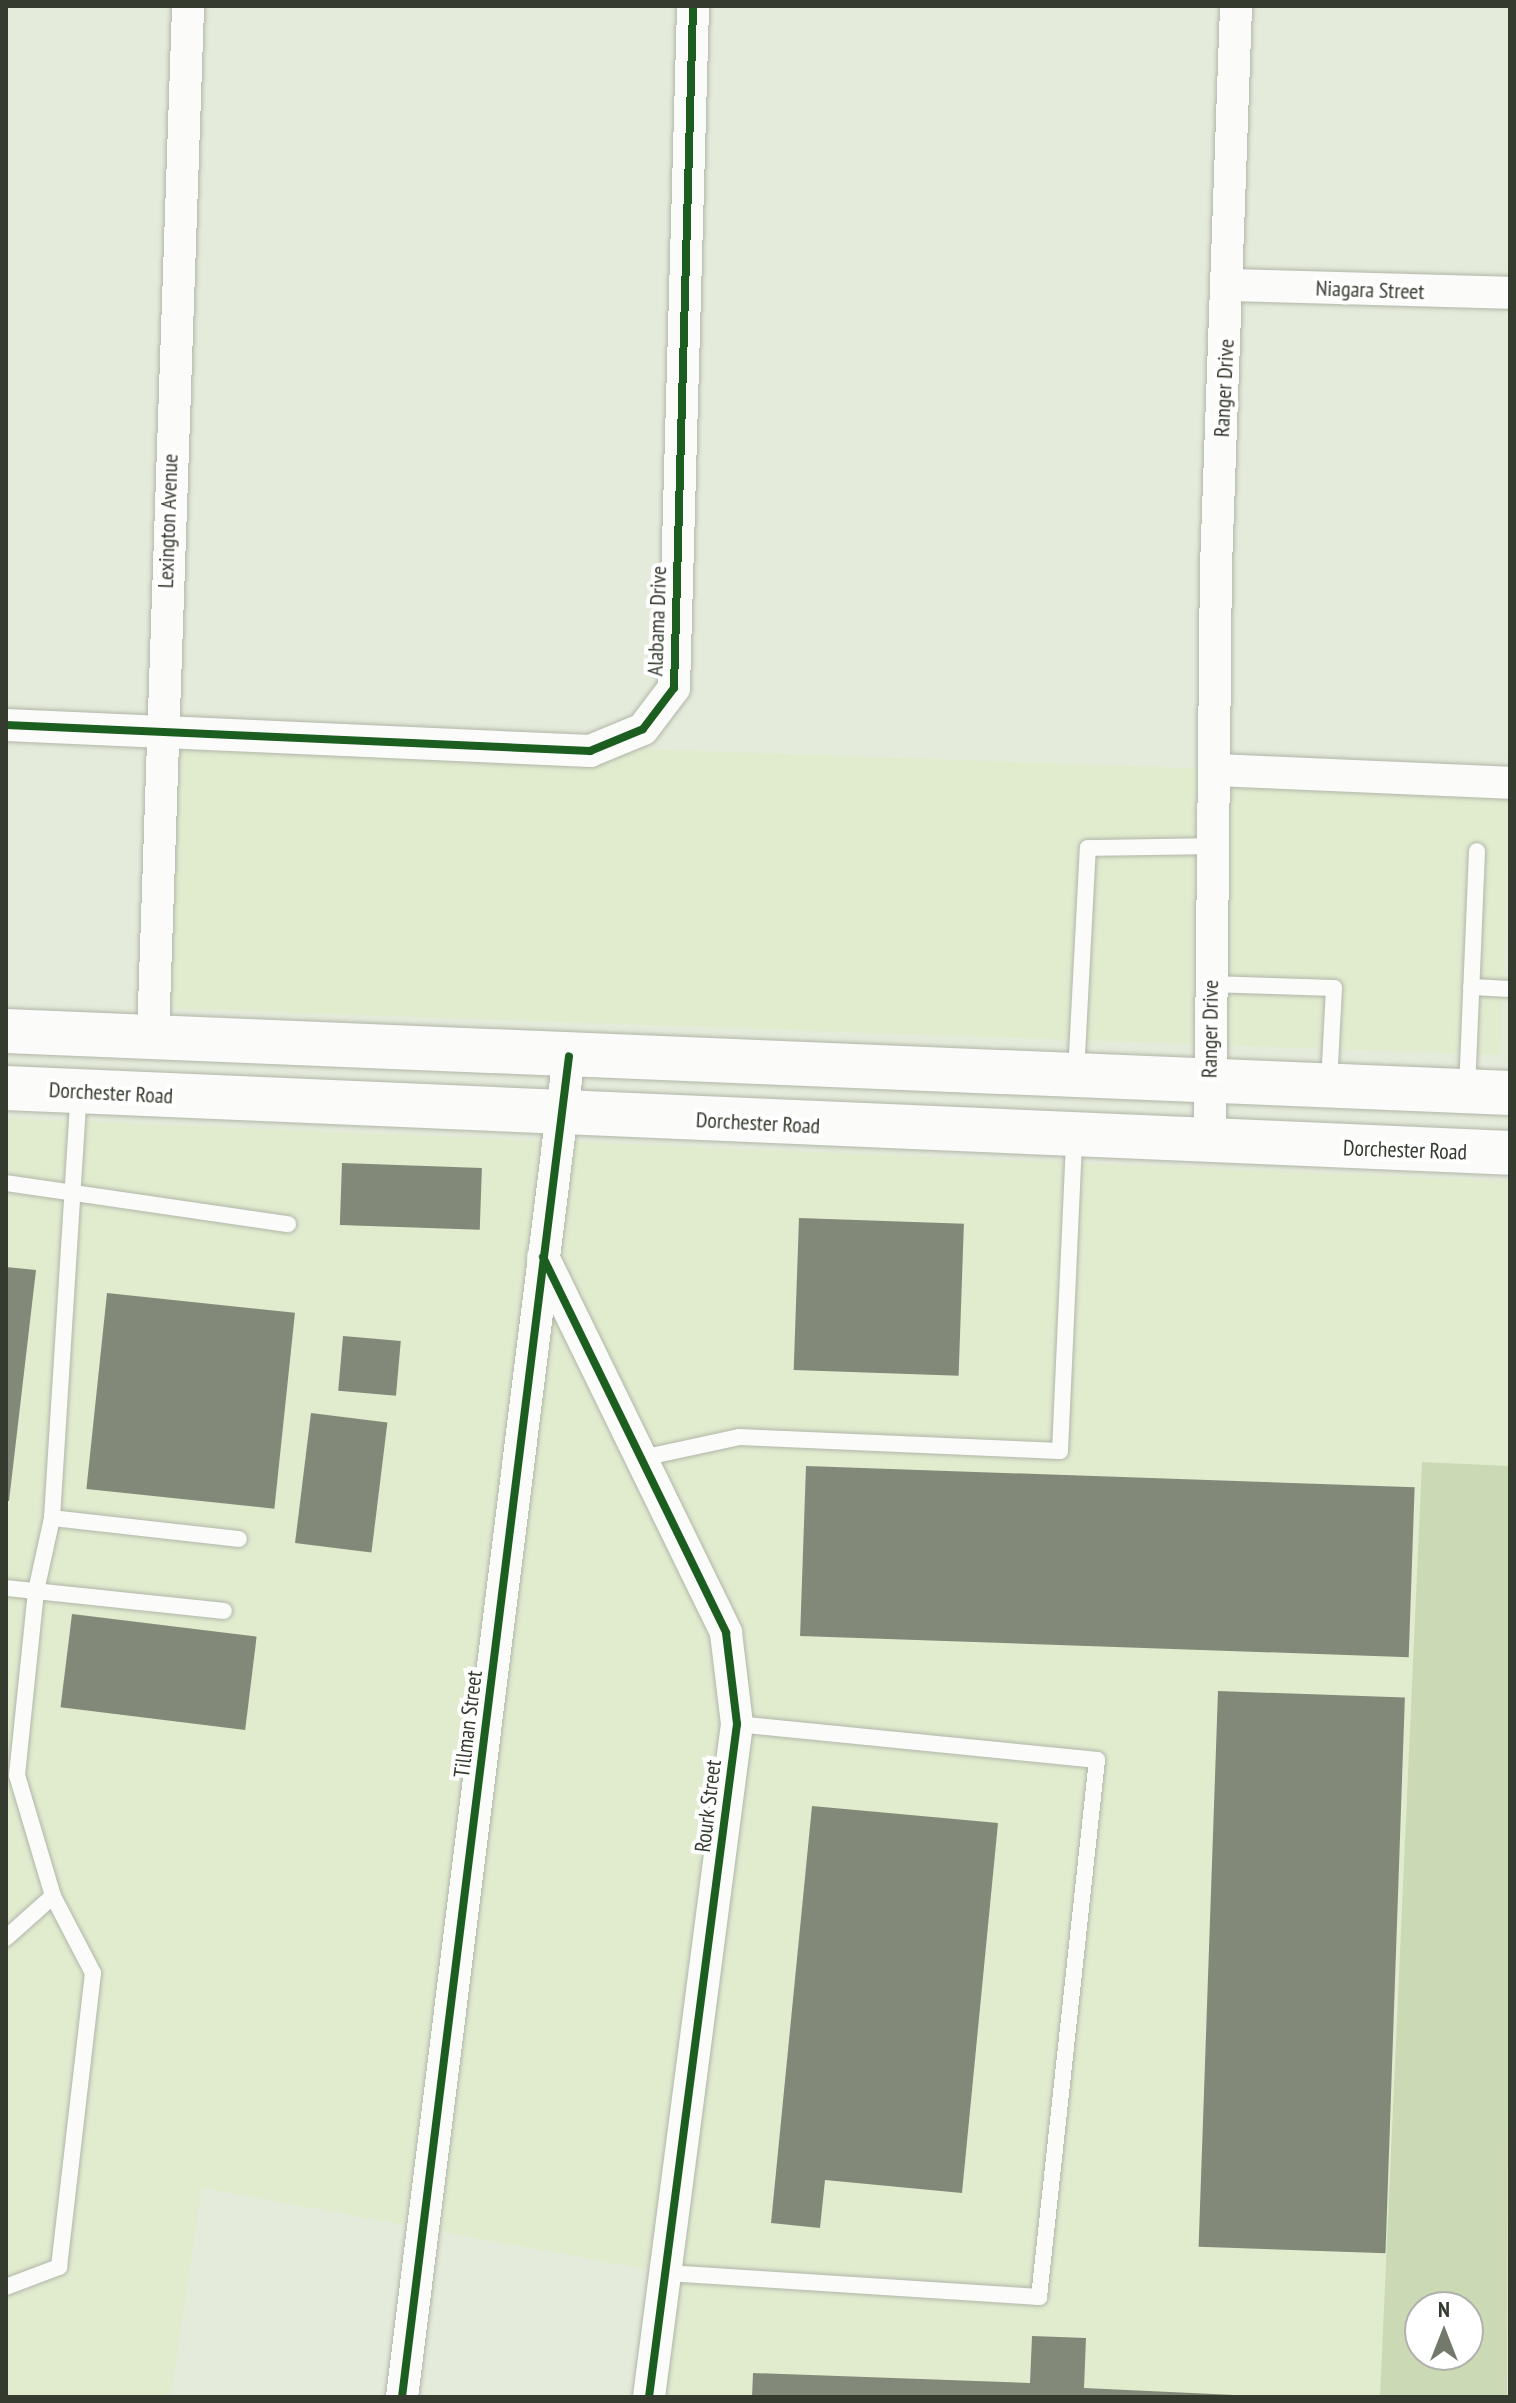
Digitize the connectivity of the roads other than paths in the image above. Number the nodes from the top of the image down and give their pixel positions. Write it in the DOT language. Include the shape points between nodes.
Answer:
graph roads {
  1 [pos="188,6"];
  2 [pos="693,6"];
  3 [pos="1236,6"];
  4 [pos="1229,285"];
  5 [pos="1510,293"];
  6 [pos="6,725"];
  7 [pos="159,732"];
  8 [pos="1215,770"];
  9 [pos="1510,783"];
  10 [pos="1213,846"];
  11 [pos="1477,851"];
  12 [pos="1210,984"];
  13 [pos="1471,987"];
  14 [pos="1510,989"];
  15 [pos="6,1031"];
  16 [pos="153,1036"];
  17 [pos="569,1056"];
  18 [pos="1076,1074"];
  19 [pos="1209,1079"];
  20 [pos="1329,1085"];
  21 [pos="6,1088"];
  22 [pos="79,1092"];
  23 [pos="1467,1092"];
  24 [pos="1510,1093"];
  25 [pos="559,1114"];
  26 [pos="1074,1138"];
  27 [pos="1210,1144"];
  28 [pos="1510,1153"];
  29 [pos="6,1183"];
  30 [pos="73,1192"];
  31 [pos="288,1224"];
  32 [pos="543,1257"];
  33 [pos="642,1458"];
  34 [pos="52,1518"];
  35 [pos="239,1539"];
  36 [pos="6,1588"];
  37 [pos="36,1591"];
  38 [pos="224,1611"];
  39 [pos="737,1724"];
  40 [pos="53,1896"];
  41 [pos="6,1938"];
  42 [pos="667,2273"];
  43 [pos="6,2287"];
  44 [pos="402,2397"];
  45 [pos="649,2397"];
  1 -- 7 [label="street, Lexington Avenue"];
  2 -- 7 [label="street, Alabama Drive" via="674,688 643,729 590,751"];
  3 -- 4 [label="street, Ranger Drive"];
  4 -- 5 [label="street, Niagara Street"];
  4 -- 8 [label="street, Ranger Drive"];
  6 -- 7 [label="street, Alabama Drive"];
  7 -- 16 [label="street, Lexington Avenue"];
  8 -- 9 [label="street"];
  8 -- 10 [label="street, Ranger Drive"];
  10 -- 12 [label="street, Ranger Drive"];
  10 -- 18 [label="lane" via="1088,848"];
  11 -- 13 [label="lane"];
  12 -- 19 [label="street, Ranger Drive"];
  12 -- 20 [label="lane" via="1334,988"];
  13 -- 14 [label="lane"];
  13 -- 23 [label="lane"];
  15 -- 16 [label="main road"];
  16 -- 17 [label="main road"];
  17 -- 18 [label="main road"];
  17 -- 25 [label="street, Tillman Street"];
  18 -- 19 [label="main road"];
  19 -- 20 [label="main road"];
  19 -- 27 [label="street, Ranger Drive"];
  20 -- 23 [label="main road"];
  21 -- 22 [label="main road, Dorchester Road"];
  22 -- 25 [label="main road, Dorchester Road"];
  22 -- 30 [label="lane"];
  23 -- 24 [label="main road"];
  25 -- 26 [label="main road, Dorchester Road"];
  25 -- 32 [label="street, Tillman Street"];
  26 -- 27 [label="main road, Dorchester Road"];
  26 -- 33 [label="lane" via="1060,1451 739,1437"];
  27 -- 28 [label="main road, Dorchester Road"];
  29 -- 30 [label="lane"];
  30 -- 31 [label="lane"];
  30 -- 34 [label="lane"];
  32 -- 33 [label="street, Rourk Street"];
  32 -- 44 [label="street, Tillman Street"];
  33 -- 39 [label="street, Rourk Street" via="726,1633"];
  34 -- 35 [label="lane"];
  34 -- 37 [label="lane"];
  36 -- 37 [label="lane"];
  37 -- 38 [label="lane"];
  37 -- 40 [label="lane" via="17,1775"];
  39 -- 42 [label="street, Rourk Street"];
  39 -- 42 [label="lane" via="1097,1760 1039,2297"];
  40 -- 41 [label="lane"];
  40 -- 43 [label="lane" via="93,1973 59,2267"];
  42 -- 45 [label="street, Rourk Street"];
}
